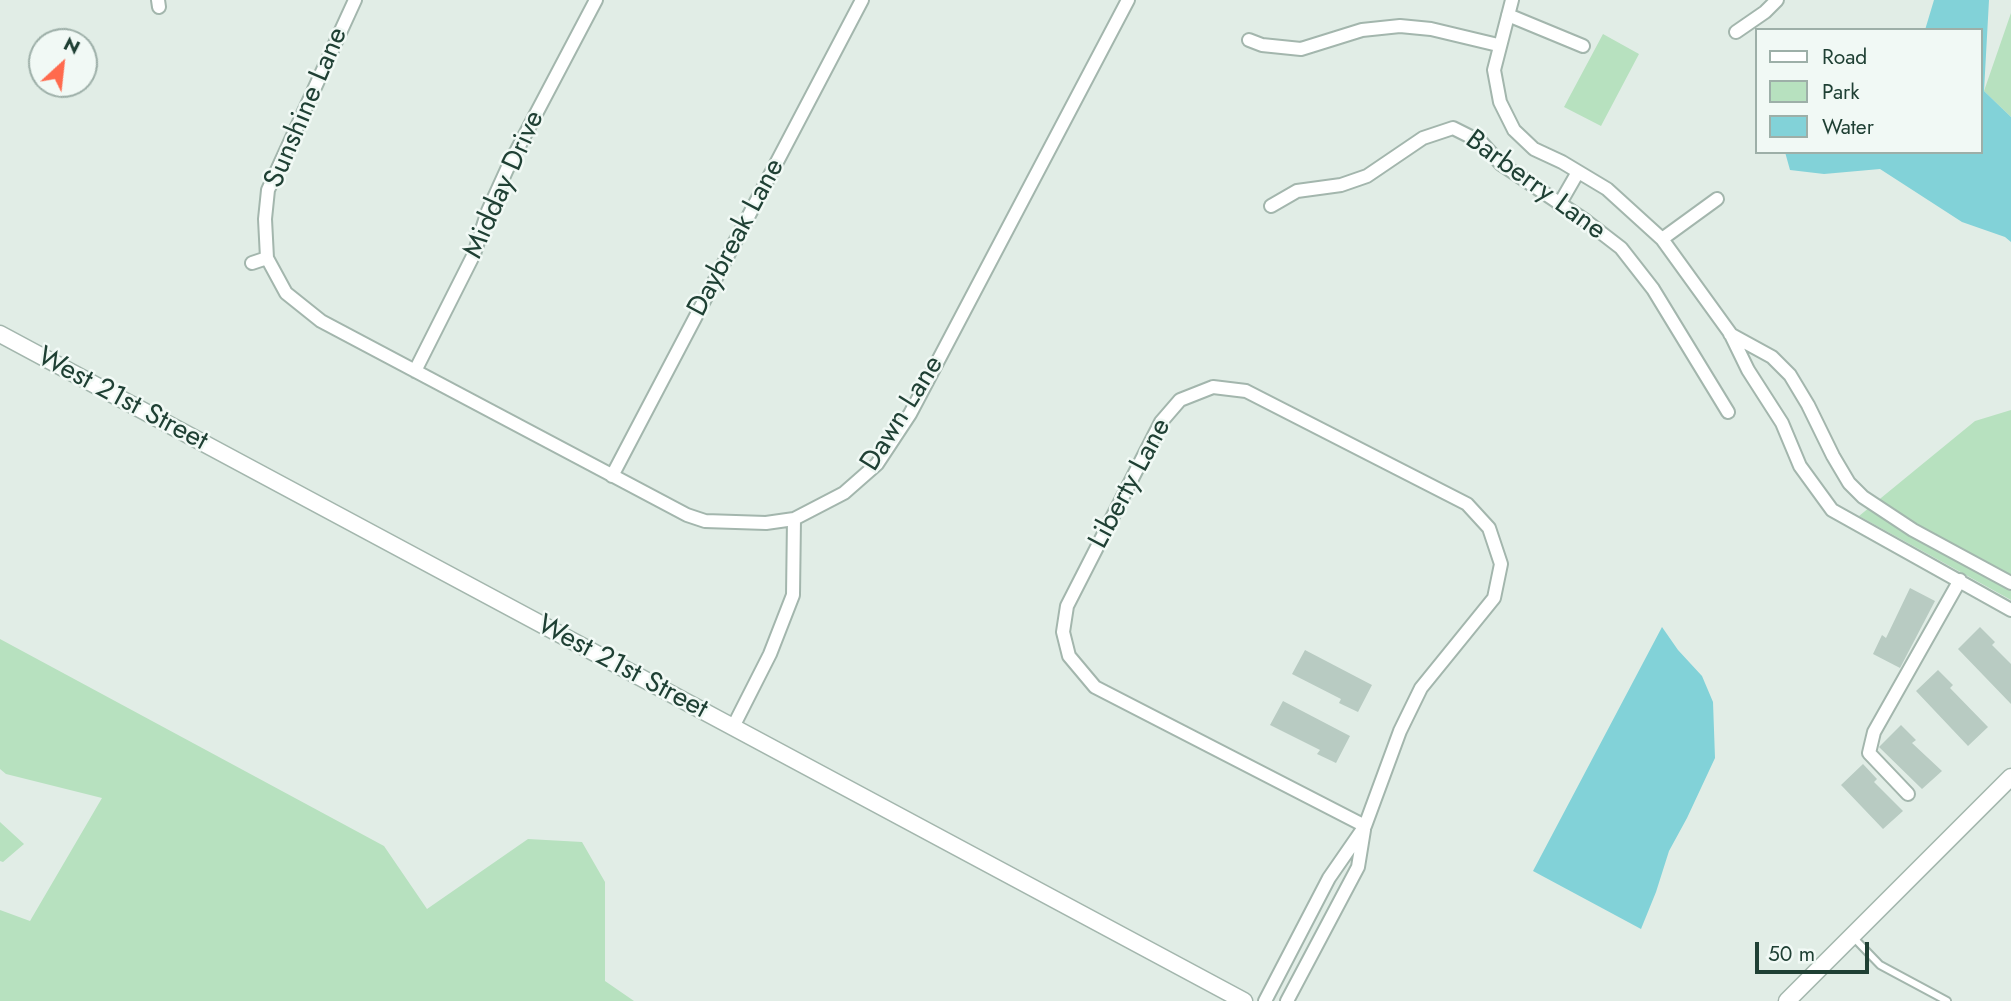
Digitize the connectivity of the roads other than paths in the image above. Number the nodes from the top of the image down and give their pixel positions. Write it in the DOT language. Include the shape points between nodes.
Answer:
graph roads {
  1 [pos="355,0"];
  2 [pos="596,0"];
  3 [pos="862,0"];
  4 [pos="1128,0"];
  5 [pos="1512,0"];
  6 [pos="1777,0"];
  7 [pos="1508,15"];
  8 [pos="1735,32"];
  9 [pos="1249,40"];
  10 [pos="1498,46"];
  11 [pos="1583,46"];
  12 [pos="1578,172"];
  13 [pos="1717,200"];
  14 [pos="1559,205"];
  15 [pos="1271,206"];
  16 [pos="1662,239"];
  17 [pos="267,258"];
  18 [pos="252,263"];
  19 [pos="1730,333"];
  20 [pos="0,334"];
  21 [pos="415,371"];
  22 [pos="1728,412"];
  23 [pos="612,476"];
  24 [pos="794,519"];
  25 [pos="1960,580"];
  26 [pos="2011,583"];
  27 [pos="2011,610"];
  28 [pos="733,727"];
  29 [pos="2011,777"];
  30 [pos="1908,794"];
  31 [pos="1365,826"];
  32 [pos="1852,936"];
  33 [pos="1244,1001"];
  34 [pos="1265,1001"];
  35 [pos="1287,1001"];
  36 [pos="1787,1001"];
  37 [pos="1947,1001"];
  1 -- 17 [label="street, Sunshine Lane" via="268,190"];
  2 -- 21 [label="street, Midday Drive" via="508,167 474,254"];
  3 -- 23 [label="street, Daybreak Lane"];
  4 -- 24 [label="street, Dawn Lane" via="904,424 861,480"];
  5 -- 7 [label="street"];
  6 -- 8 [label="street"];
  7 -- 10 [label="street"];
  7 -- 11 [label="street"];
  9 -- 10 [label="street" via="1301,49 1362,30 1400,26"];
  10 -- 12 [label="street" via="1494,70 1500,102 1514,130 1534,149"];
  12 -- 14 [label="street"];
  12 -- 16 [label="street" via="1607,189"];
  13 -- 16 [label="street"];
  14 -- 15 [label="street, Barberry Lane" via="1501,164 1481,142 1454,128 1423,138 1367,176 1297,191"];
  14 -- 22 [label="street, Barberry Lane" via="1621,248 1653,289"];
  16 -- 19 [label="street"];
  17 -- 18 [label="street"];
  17 -- 21 [label="street, Dawn Lane" via="286,293 321,321"];
  19 -- 25 [label="street" via="1782,424 1800,467 1832,510"];
  19 -- 26 [label="street" via="1772,357 1790,375 1849,483 1863,497"];
  20 -- 28 [label="street, West 21st Street"];
  21 -- 23 [label="street, Dawn Lane"];
  23 -- 24 [label="street, Dawn Lane" via="705,521"];
  24 -- 28 [label="street" via="793,595"];
  25 -- 27 [label="street"];
  25 -- 30 [label="street" via="1874,732 1869,752"];
  28 -- 33 [label="street, West 21st Street"];
  29 -- 32 [label="street"];
  31 -- 31 [label="street, Liberty Lane" via="1421,688 1494,598 1502,565 1489,528 1467,504 1245,391 1213,387 1180,400 1161,422 1067,606 1063,632 1069,656 1095,687"];
  31 -- 34 [label="street, Liberty Lane" via="1329,878"];
  31 -- 35 [label="street, Liberty Lane" via="1358,867"];
  32 -- 36 [label="street"];
  32 -- 37 [label="lane" via="1880,965"];
}
